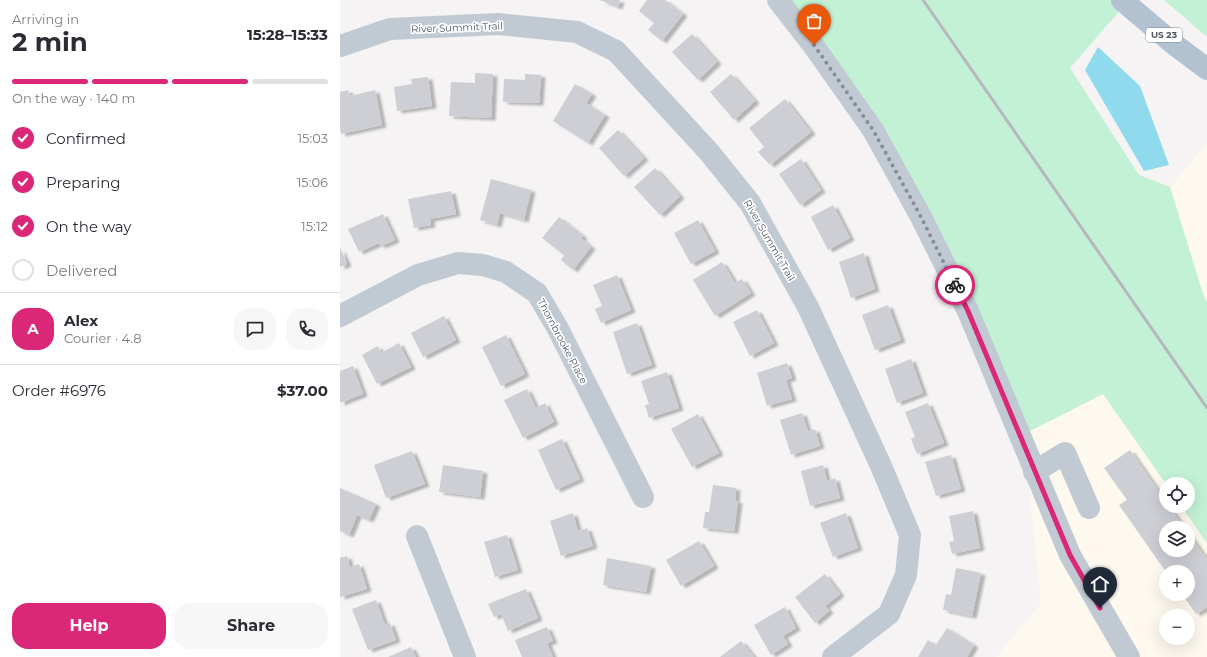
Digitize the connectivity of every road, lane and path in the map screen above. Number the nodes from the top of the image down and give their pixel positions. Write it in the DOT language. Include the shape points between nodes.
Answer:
graph roads {
  1 [pos="778,0"];
  2 [pos="1122,0"];
  3 [pos="340,46"];
  4 [pos="1207,69"];
  5 [pos="340,316"];
  6 [pos="1034,472"];
  7 [pos="642,497"];
  8 [pos="1089,508"];
  9 [pos="417,536"];
  10 [pos="465,657"];
  11 [pos="833,657"];
  12 [pos="1129,657"];
  1 -- 6 [label="street" via="814,45 873,130 920,215 968,311"];
  2 -- 4 [label="main road, US 23"];
  3 -- 11 [label="street, River Summit Trail" via="390,29 498,24 577,32 616,51 709,152 750,202 808,307 882,466 910,535 906,575 889,614"];
  5 -- 7 [label="street, Thornbrooke Place" via="418,275 458,263 483,265 506,272 537,293"];
  6 -- 8 [label="street" via="1065,453"];
  6 -- 12 [label="street" via="1070,555"];
  9 -- 10 [label="street"];
}
